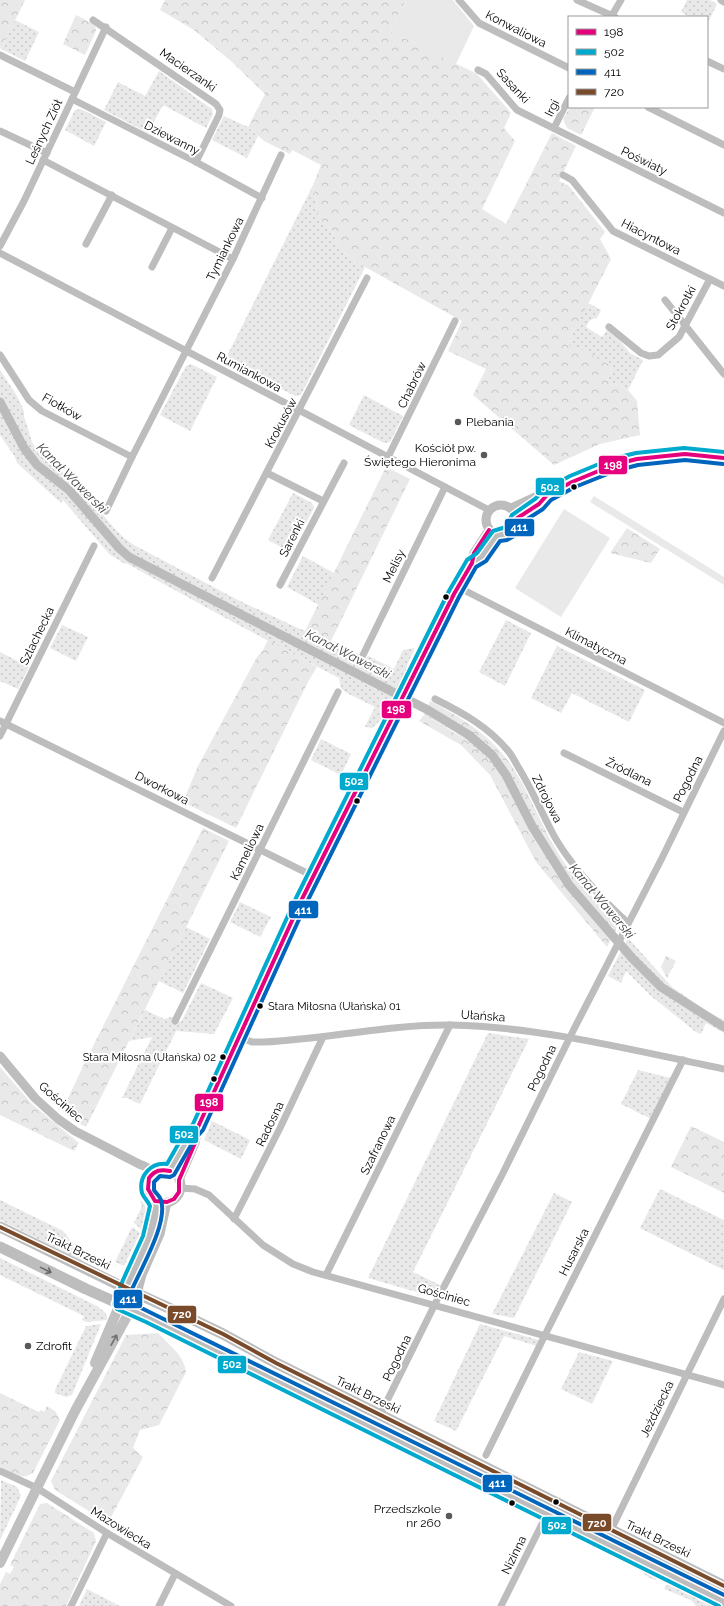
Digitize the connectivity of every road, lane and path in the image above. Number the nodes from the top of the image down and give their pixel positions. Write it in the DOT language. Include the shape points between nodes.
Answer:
graph roads {
  1 [pos="459,0"];
  2 [pos="577,0"];
  3 [pos="621,0"];
  4 [pos="721,0"];
  5 [pos="724,2"];
  6 [pos="611,16"];
  7 [pos="613,16"];
  8 [pos="93,20"];
  9 [pos="106,27"];
  10 [pos="0,55"];
  11 [pos="708,61"];
  12 [pos="568,68"];
  13 [pos="724,69"];
  14 [pos="478,70"];
  15 [pos="73,96"];
  16 [pos="568,100"];
  17 [pos="650,108"];
  18 [pos="554,128"];
  19 [pos="0,131"];
  20 [pos="724,145"];
  21 [pos="46,153"];
  22 [pos="281,155"];
  23 [pos="43,160"];
  24 [pos="196,162"];
  25 [pos="563,175"];
  26 [pos="112,195"];
  27 [pos="262,198"];
  28 [pos="724,213"];
  29 [pos="172,228"];
  30 [pos="86,244"];
  31 [pos="0,246"];
  32 [pos="0,253"];
  33 [pos="233,259"];
  34 [pos="152,267"];
  35 [pos="368,278"];
  36 [pos="710,279"];
  37 [pos="724,286"];
  38 [pos="665,300"];
  39 [pos="455,321"];
  40 [pos="609,327"];
  41 [pos="685,327"];
  42 [pos="186,351"];
  43 [pos="0,355"];
  44 [pos="724,374"];
  45 [pos="300,411"];
  46 [pos="132,456"];
  47 [pos="388,457"];
  48 [pos="724,458"];
  49 [pos="344,463"];
  50 [pos="267,473"];
  51 [pos="445,486"];
  52 [pos="547,495"];
  53 [pos="323,501"];
  54 [pos="510,508"];
  55 [pos="489,510"];
  56 [pos="106,511"];
  57 [pos="516,519"];
  58 [pos="493,532"];
  59 [pos="94,546"];
  60 [pos="212,578"];
  61 [pos="280,585"];
  62 [pos="458,587"];
  63 [pos="363,655"];
  64 [pos="338,692"];
  65 [pos="435,699"];
  66 [pos="3,722"];
  67 [pos="724,723"];
  68 [pos="724,731"];
  69 [pos="0,736"];
  70 [pos="564,753"];
  71 [pos="684,812"];
  72 [pos="260,850"];
  73 [pos="313,876"];
  74 [pos="628,923"];
  75 [pos="175,1021"];
  76 [pos="450,1025"];
  77 [pos="239,1037"];
  78 [pos="323,1037"];
  79 [pos="569,1038"];
  80 [pos="0,1056"];
  81 [pos="683,1060"];
  82 [pos="724,1069"];
  83 [pos="198,1127"];
  84 [pos="139,1164"];
  85 [pos="155,1171"];
  86 [pos="170,1171"];
  87 [pos="149,1178"];
  88 [pos="180,1184"];
  89 [pos="155,1201"];
  90 [pos="167,1202"];
  91 [pos="234,1219"];
  92 [pos="0,1227"];
  93 [pos="0,1247"];
  94 [pos="326,1275"];
  95 [pos="125,1288"];
  96 [pos="136,1293"];
  97 [pos="724,1299"];
  98 [pos="120,1304"];
  99 [pos="435,1305"];
  100 [pos="131,1309"];
  101 [pos="544,1336"];
  102 [pos="686,1375"];
  103 [pos="724,1385"];
  104 [pos="75,1411"];
  105 [pos="380,1415"];
  106 [pos="486,1455"];
  107 [pos="0,1471"];
  108 [pos="37,1488"];
  109 [pos="546,1514"];
  110 [pos="611,1530"];
  111 [pos="107,1533"];
  112 [pos="0,1563"];
  113 [pos="174,1574"];
  114 [pos="724,1586"];
  115 [pos="724,1602"];
  116 [pos="71,1606"];
  117 [pos="159,1606"];
  118 [pos="231,1606"];
  119 [pos="501,1606"];
  1 -- 12 [label="street, Konwaliowa" via="479,23"];
  2 -- 6 [label="street"];
  3 -- 7 [label="street"];
  4 -- 5 [label="street"];
  8 -- 9 [label="street, Macierzanki"];
  9 -- 15 [label="street, Leśnych Ziół"];
  9 -- 24 [label="street, Macierzanki" via="216,104 220,110"];
  10 -- 15 [label="street, Dziewanny"];
  11 -- 13 [label="street"];
  14 -- 18 [label="street, Sasanki" via="486,74 517,110"];
  15 -- 21 [label="street, Leśnych Ziół"];
  15 -- 24 [label="street, Dziewanny"];
  16 -- 18 [label="street, Irgi"];
  17 -- 20 [label="street"];
  18 -- 28 [label="street, Poświaty"];
  19 -- 21 [label="street"];
  21 -- 23 [label="street, Leśnych Ziół"];
  22 -- 27 [label="street, Tymiankowa"];
  23 -- 26 [label="street"];
  23 -- 31 [label="street, Leśnych Ziół"];
  24 -- 27 [label="street, Dziewanny"];
  25 -- 36 [label="street, Hiacyntowa" via="572,180 613,231"];
  26 -- 29 [label="street"];
  26 -- 30 [label="street"];
  27 -- 33 [label="street, Tymiankowa"];
  29 -- 33 [label="street"];
  29 -- 34 [label="street"];
  32 -- 42 [label="street, Rumiankowa"];
  33 -- 42 [label="street, Tymiankowa"];
  35 -- 45 [label="street, Krokusów"];
  36 -- 37 [label="street, Hiacyntowa"];
  36 -- 41 [label="street, Stokrotki"];
  38 -- 41 [label="street"];
  39 -- 47 [label="street, Chabrów"];
  40 -- 41 [label="street, Stokrotki" via="632,347 649,356 658,355 679,337"];
  41 -- 44 [label="street"];
  42 -- 45 [label="street, Rumiankowa"];
  42 -- 46 [label="street"];
  43 -- 46 [label="street, Fiołków" via="29,400 42,411"];
  45 -- 47 [label="street, Rumiankowa"];
  45 -- 50 [label="street, Krokusów"];
  46 -- 56 [label="street"];
  47 -- 51 [label="street, Rumiankowa"];
  48 -- 52 [label="street" via="685,454 637,459 592,473"];
  49 -- 53 [label="street, Sarenki"];
  50 -- 53 [label="street"];
  50 -- 60 [label="street, Krokusów"];
  51 -- 55 [label="street, Rumiankowa"];
  51 -- 63 [label="street, Melisy"];
  52 -- 54 [label="street" via="535,497"];
  52 -- 57 [label="street" via="539,504"];
  53 -- 61 [label="street, Sarenki"];
  54 -- 55 [label="street" via="497,505"];
  54 -- 57 [label="street"];
  55 -- 58 [label="street" via="485,520"];
  57 -- 58 [label="street" via="510,532 502,535"];
  58 -- 62 [label="street" via="481,557 472,563"];
  59 -- 66 [label="street, Szlachecka"];
  62 -- 67 [label="street, Klimatyczna"];
  62 -- 73 [label="street"];
  64 -- 72 [label="street, Kameliowa"];
  65 -- 74 [label="street, Zdrojowa" via="486,728 510,752 553,834 578,870"];
  66 -- 69 [label="street, Szlachecka"];
  66 -- 72 [label="street, Dworkowa"];
  68 -- 71 [label="street, Pogodna"];
  70 -- 71 [label="street, Źródlana"];
  71 -- 74 [label="street, Pogodna"];
  72 -- 73 [label="street, Dworkowa"];
  72 -- 75 [label="street, Kameliowa"];
  73 -- 77 [label="street"];
  74 -- 79 [label="street, Pogodna"];
  76 -- 78 [label="street, Ułańska"];
  76 -- 79 [label="street, Ułańska" via="497,1028"];
  76 -- 94 [label="street, Szafranowa"];
  77 -- 78 [label="street, Ułańska" via="252,1042 264,1042"];
  77 -- 83 [label="street"];
  78 -- 91 [label="street, Radosna"];
  79 -- 81 [label="street, Ułańska"];
  79 -- 99 [label="street, Pogodna"];
  80 -- 84 [label="street, Gościniec" via="35,1098 58,1119 75,1131"];
  81 -- 82 [label="street, Ułańska"];
  81 -- 101 [label="street, Husarska"];
  83 -- 86 [label="street" via="189,1137"];
  83 -- 88 [label="street"];
  84 -- 85 [label="street, Gościniec"];
  84 -- 87 [label="street, Gościniec" via="141,1171"];
  85 -- 86 [label="street"];
  85 -- 87 [label="street"];
  86 -- 88 [label="street" via="176,1175"];
  87 -- 89 [label="street" via="148,1192"];
  88 -- 90 [label="street" via="177,1196"];
  88 -- 91 [label="street, Gościniec" via="201,1190"];
  89 -- 90 [label="street"];
  89 -- 95 [label="street" via="156,1214 150,1237"];
  90 -- 96 [label="street" via="160,1234"];
  91 -- 94 [label="street, Gościniec" via="260,1243 282,1258"];
  92 -- 95 [label="main road, Trakt Brzeski"];
  93 -- 98 [label="main road, one-way"];
  94 -- 99 [label="street, Gościniec"];
  95 -- 96 [label="main road, Trakt Brzeski"];
  95 -- 98 [label="main road"];
  96 -- 100 [label="main road"];
  96 -- 105 [label="main road, Trakt Brzeski" via="223,1334 276,1364"];
  97 -- 102 [label="street, Jeździecka"];
  98 -- 100 [label="main road"];
  98 -- 104 [label="main road"];
  99 -- 101 [label="street, Gościniec"];
  99 -- 105 [label="street, Pogodna"];
  104 -- 100 [label="main road, one-way"];
  100 -- 109 [label="main road"];
  101 -- 102 [label="street, Gościniec"];
  101 -- 106 [label="street, Husarska"];
  102 -- 103 [label="street, Gościniec"];
  102 -- 110 [label="street, Jeździecka"];
  104 -- 108 [label="main road"];
  105 -- 110 [label="main road, Trakt Brzeski"];
  107 -- 108 [label="street, Mazowiecka"];
  108 -- 111 [label="street, Mazowiecka"];
  108 -- 112 [label="main road"];
  109 -- 115 [label="main road"];
  109 -- 119 [label="street, Nizinna"];
  110 -- 114 [label="main road, Trakt Brzeski"];
  111 -- 113 [label="street, Mazowiecka"];
  111 -- 116 [label="street"];
  113 -- 117 [label="street"];
  113 -- 118 [label="street, Mazowiecka"];
}
